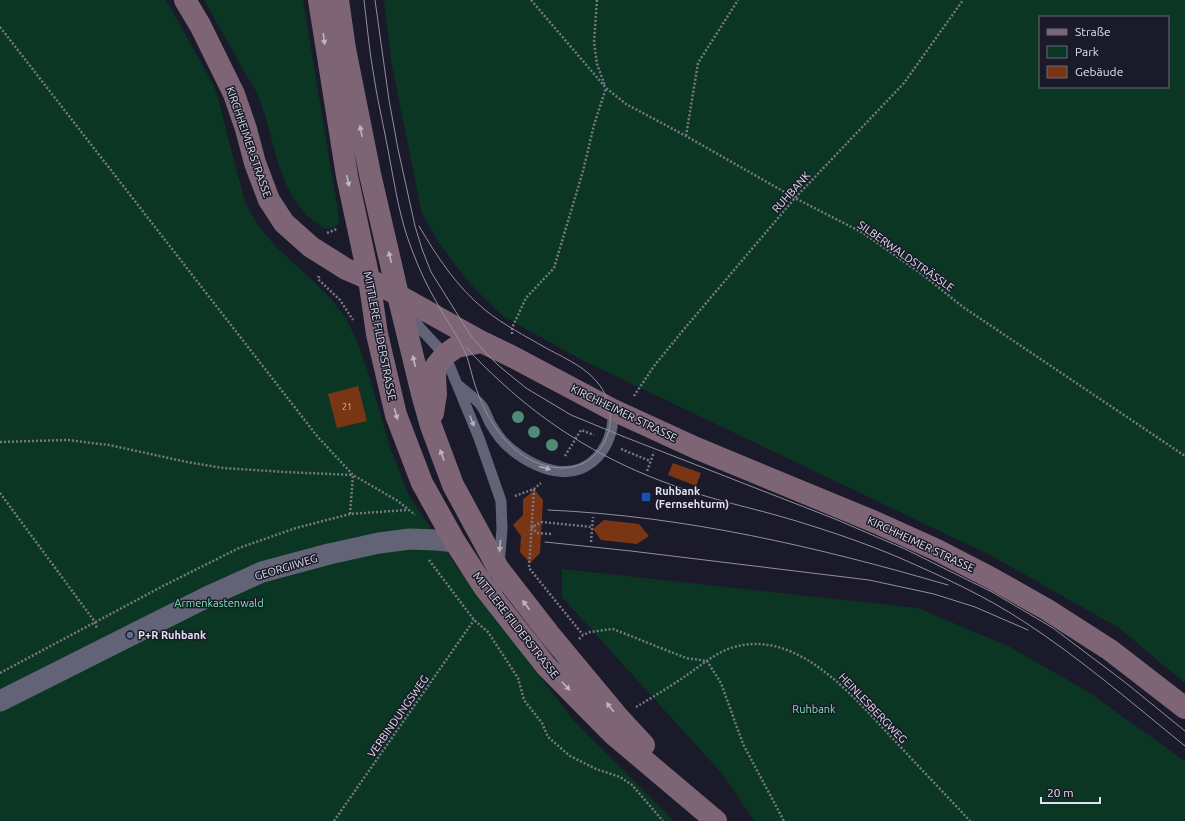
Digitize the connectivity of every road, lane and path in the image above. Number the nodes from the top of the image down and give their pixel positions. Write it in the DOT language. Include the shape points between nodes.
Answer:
graph roads {
  1 [pos="186,0"];
  2 [pos="319,0"];
  3 [pos="338,0"];
  4 [pos="531,0"];
  5 [pos="597,0"];
  6 [pos="738,0"];
  7 [pos="962,0"];
  8 [pos="0,27"];
  9 [pos="606,88"];
  10 [pos="686,136"];
  11 [pos="795,198"];
  12 [pos="369,279"];
  13 [pos="398,295"];
  14 [pos="482,342"];
  15 [pos="445,355"];
  16 [pos="511,356"];
  17 [pos="457,385"];
  18 [pos="634,396"];
  19 [pos="613,410"];
  20 [pos="431,426"];
  21 [pos="595,431"];
  22 [pos="0,442"];
  23 [pos="619,448"];
  24 [pos="654,452"];
  25 [pos="1185,456"];
  26 [pos="650,461"];
  27 [pos="555,470"];
  28 [pos="646,471"];
  29 [pos="353,475"];
  30 [pos="0,493"];
  31 [pos="408,510"];
  32 [pos="350,514"];
  33 [pos="417,517"];
  34 [pos="593,517"];
  35 [pos="532,527"];
  36 [pos="592,527"];
  37 [pos="551,534"];
  38 [pos="417,539"];
  39 [pos="455,542"];
  40 [pos="591,542"];
  41 [pos="498,568"];
  42 [pos="496,603"];
  43 [pos="474,620"];
  44 [pos="95,622"];
  45 [pos="104,648"];
  46 [pos="707,661"];
  47 [pos="0,673"];
  48 [pos="0,701"];
  49 [pos="1185,708"];
  50 [pos="619,718"];
  51 [pos="334,821"];
  52 [pos="664,821"];
  53 [pos="716,821"];
  54 [pos="784,821"];
  55 [pos="970,821"];
  1 -- 12 [label="main road, KIRCHHEIMER STRASSE" via="234,94 255,163 272,206 284,223 311,247 346,269"];
  2 -- 12 [label="main road, MITTLERE FILDERSTRASSE, one-way" via="347,176"];
  13 -- 3 [label="main road, MITTLERE FILDERSTRASSE, one-way" via="367,158"];
  4 -- 9 [label="path, SILBERWALDSTRÄSSLE"];
  5 -- 9 [label="path" via="594,42 597,64"];
  6 -- 10 [label="path" via="698,63"];
  7 -- 11 [label="path, RUHBANK" via="904,83"];
  8 -- 29 [label="path" via="318,436"];
  9 -- 10 [label="path, SILBERWALDSTRÄSSLE" via="626,104"];
  9 -- 16 [label="path" via="554,268 526,298 512,328"];
  10 -- 11 [label="path, SILBERWALDSTRÄSSLE"];
  11 -- 18 [label="path, RUHBANK" via="654,366"];
  11 -- 25 [label="path, SILBERWALDSTRÄSSLE" via="863,233 964,307"];
  12 -- 13 [label="main road, KIRCHHEIMER STRASSE"];
  12 -- 39 [label="main road, MITTLERE FILDERSTRASSE, one-way" via="377,334 396,416 422,483"];
  13 -- 14 [label="main road, KIRCHHEIMER STRASSE"];
  13 -- 15 [label="lane" via="420,328"];
  20 -- 13 [label="main road, MITTLERE FILDERSTRASSE, one-way"];
  14 -- 15 [label="main road" via="456,347"];
  14 -- 16 [label="main road, KIRCHHEIMER STRASSE"];
  15 -- 17 [label="lane"];
  15 -- 20 [label="main road" via="436,366 436,394"];
  16 -- 19 [label="main road, KIRCHHEIMER STRASSE"];
  17 -- 27 [label="lane, one-way" via="481,405 490,424 511,450 535,465"];
  17 -- 41 [label="lane, one-way" via="501,501 502,529"];
  19 -- 27 [label="lane" via="611,432 600,454 585,466 567,471"];
  19 -- 49 [label="main road, KIRCHHEIMER STRASSE" via="696,448 875,522 984,574 1046,608 1110,650"];
  41 -- 20 [label="main road, MITTLERE FILDERSTRASSE, one-way" via="453,484"];
  21 -- 27 [label="path" via="594,436 580,430"];
  22 -- 29 [label="path" via="67,440 109,445 222,468"];
  23 -- 26 [label="path"];
  24 -- 26 [label="path"];
  26 -- 28 [label="path"];
  27 -- 35 [label="path" via="534,489"];
  29 -- 31 [label="path" via="398,501"];
  29 -- 32 [label="path"];
  30 -- 44 [label="path"];
  31 -- 32 [label="path"];
  31 -- 33 [label="path"];
  32 -- 44 [label="path" via="296,528 239,548"];
  34 -- 36 [label="path"];
  35 -- 36 [label="path" via="542,522"];
  35 -- 37 [label="path" via="538,533"];
  35 -- 46 [label="path" via="529,568 583,635 613,630 686,658"];
  36 -- 40 [label="path"];
  38 -- 39 [label="street, GEORGIIWEG"];
  38 -- 43 [label="path" via="422,551"];
  38 -- 45 [label="street, GEORGIIWEG" via="379,543 262,572"];
  39 -- 41 [label="main road"];
  39 -- 42 [label="main road, MITTLERE FILDERSTRASSE"];
  41 -- 42 [label="lane"];
  50 -- 41 [label="main road, MITTLERE FILDERSTRASSE, one-way"];
  42 -- 53 [label="main road, MITTLERE FILDERSTRASSE, one-way" via="546,666 613,734"];
  43 -- 51 [label="path, VERBINDUNGSWEG"];
  43 -- 52 [label="path" via="488,632 518,678 524,700 542,723 548,737 570,756 596,770 620,777 632,785"];
  44 -- 45 [label="path"];
  44 -- 47 [label="path"];
  45 -- 48 [label="street, GEORGIIWEG"];
  46 -- 50 [label="path, HEINLESBERGWEG"];
  46 -- 54 [label="path" via="721,683 743,744"];
  46 -- 55 [label="path, HEINLESBERGWEG" via="728,649 751,644 790,651 812,662 854,698"];
  50 -- 53 [label="main road, MITTLERE FILDERSTRASSE"];
}
